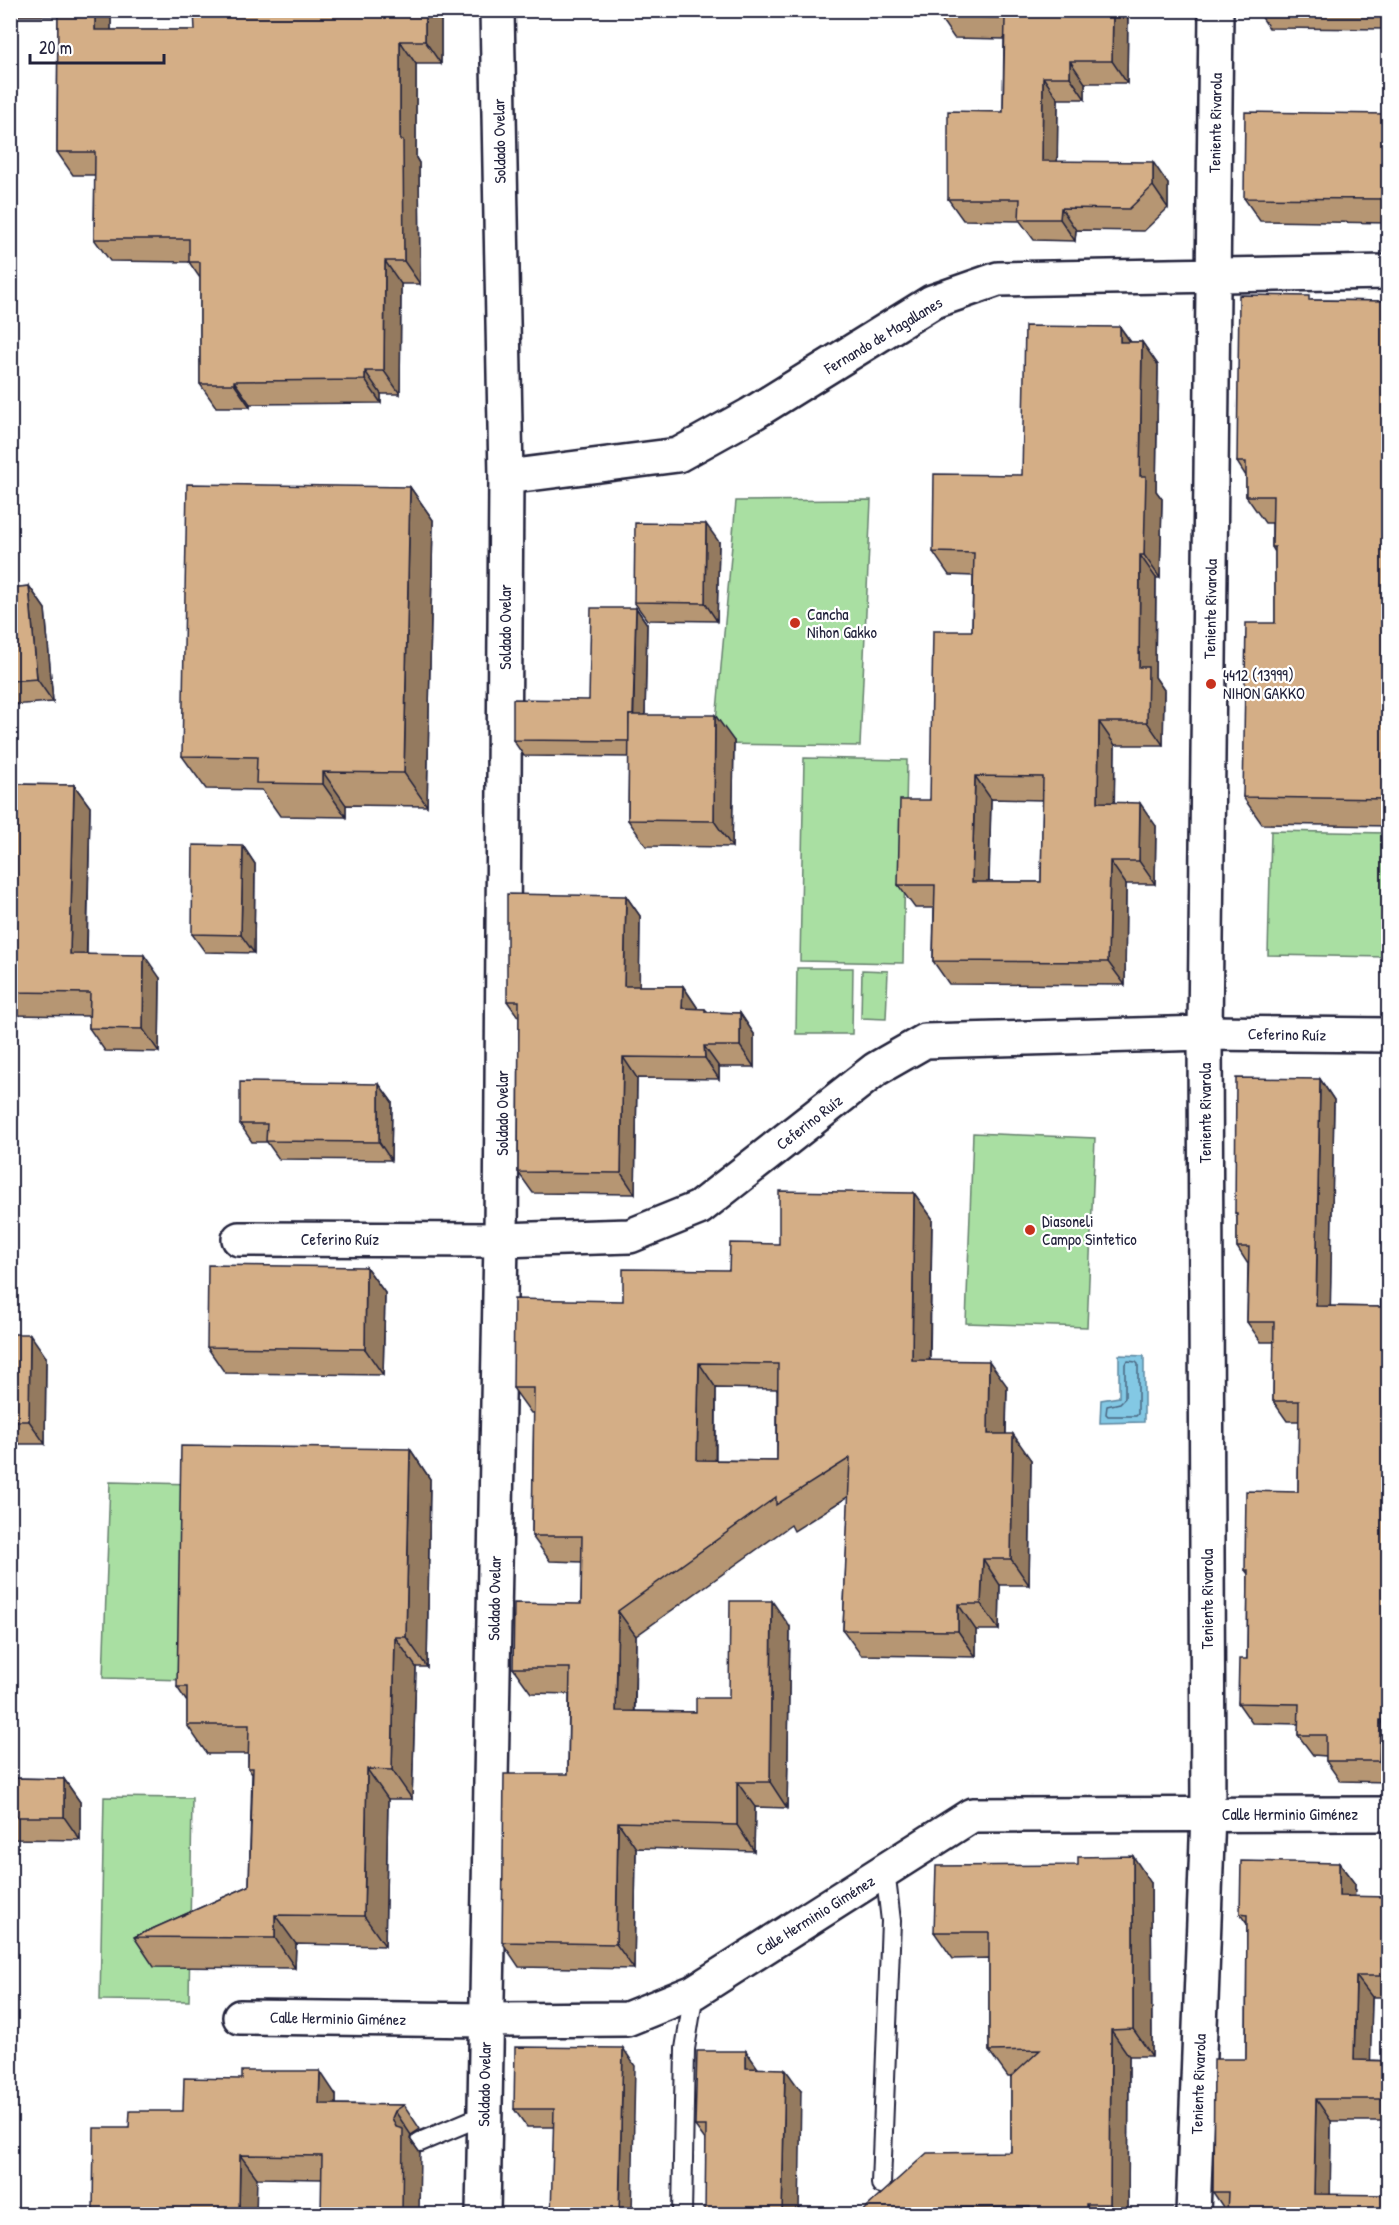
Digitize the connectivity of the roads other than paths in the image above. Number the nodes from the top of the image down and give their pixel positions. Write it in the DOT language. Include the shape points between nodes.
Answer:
graph roads {
  1 [pos="496,10"];
  2 [pos="1216,10"];
  3 [pos="1389,272"];
  4 [pos="1214,276"];
  5 [pos="506,477"];
  6 [pos="1205,1033"];
  7 [pos="1389,1035"];
  8 [pos="239,1239"];
  9 [pos="501,1240"];
  10 [pos="1208,1814"];
  11 [pos="1389,1814"];
  12 [pos="885,1870"];
  13 [pos="694,1992"];
  14 [pos="240,2017"];
  15 [pos="485,2020"];
  16 [pos="484,2115"];
  17 [pos="420,2142"];
  18 [pos="881,2184"];
  19 [pos="483,2214"];
  20 [pos="682,2214"];
  21 [pos="1193,2214"];
  1 -- 5 [label="street, Soldado Ovelar"];
  2 -- 4 [label="street, Teniente Rivarola"];
  3 -- 4 [label="street, Fernando de Magallanes"];
  4 -- 5 [label="street, Fernando de Magallanes" via="998,279 932,302 750,416 678,455"];
  4 -- 6 [label="street, Teniente Rivarola"];
  5 -- 9 [label="street, Soldado Ovelar"];
  6 -- 7 [label="street, Ceferino Ruíz"];
  6 -- 9 [label="street, Ceferino Ruíz" via="925,1041 876,1069 699,1208 630,1236"];
  6 -- 10 [label="street, Teniente Rivarola"];
  8 -- 9 [label="street, Ceferino Ruíz"];
  9 -- 15 [label="street, Soldado Ovelar"];
  10 -- 11 [label="street, Calle Herminio Giménez"];
  10 -- 12 [label="street, Calle Herminio Giménez" via="972,1815"];
  10 -- 21 [label="street, Teniente Rivarola"];
  12 -- 13 [label="street, Calle Herminio Giménez"];
  12 -- 18 [label="lane" via="891,1921"];
  13 -- 15 [label="street, Calle Herminio Giménez" via="627,2019"];
  13 -- 20 [label="lane" via="685,2049"];
  14 -- 15 [label="street, Calle Herminio Giménez"];
  15 -- 16 [label="street, Soldado Ovelar"];
  16 -- 17 [label="lane"];
  16 -- 19 [label="street, Soldado Ovelar"];
}
